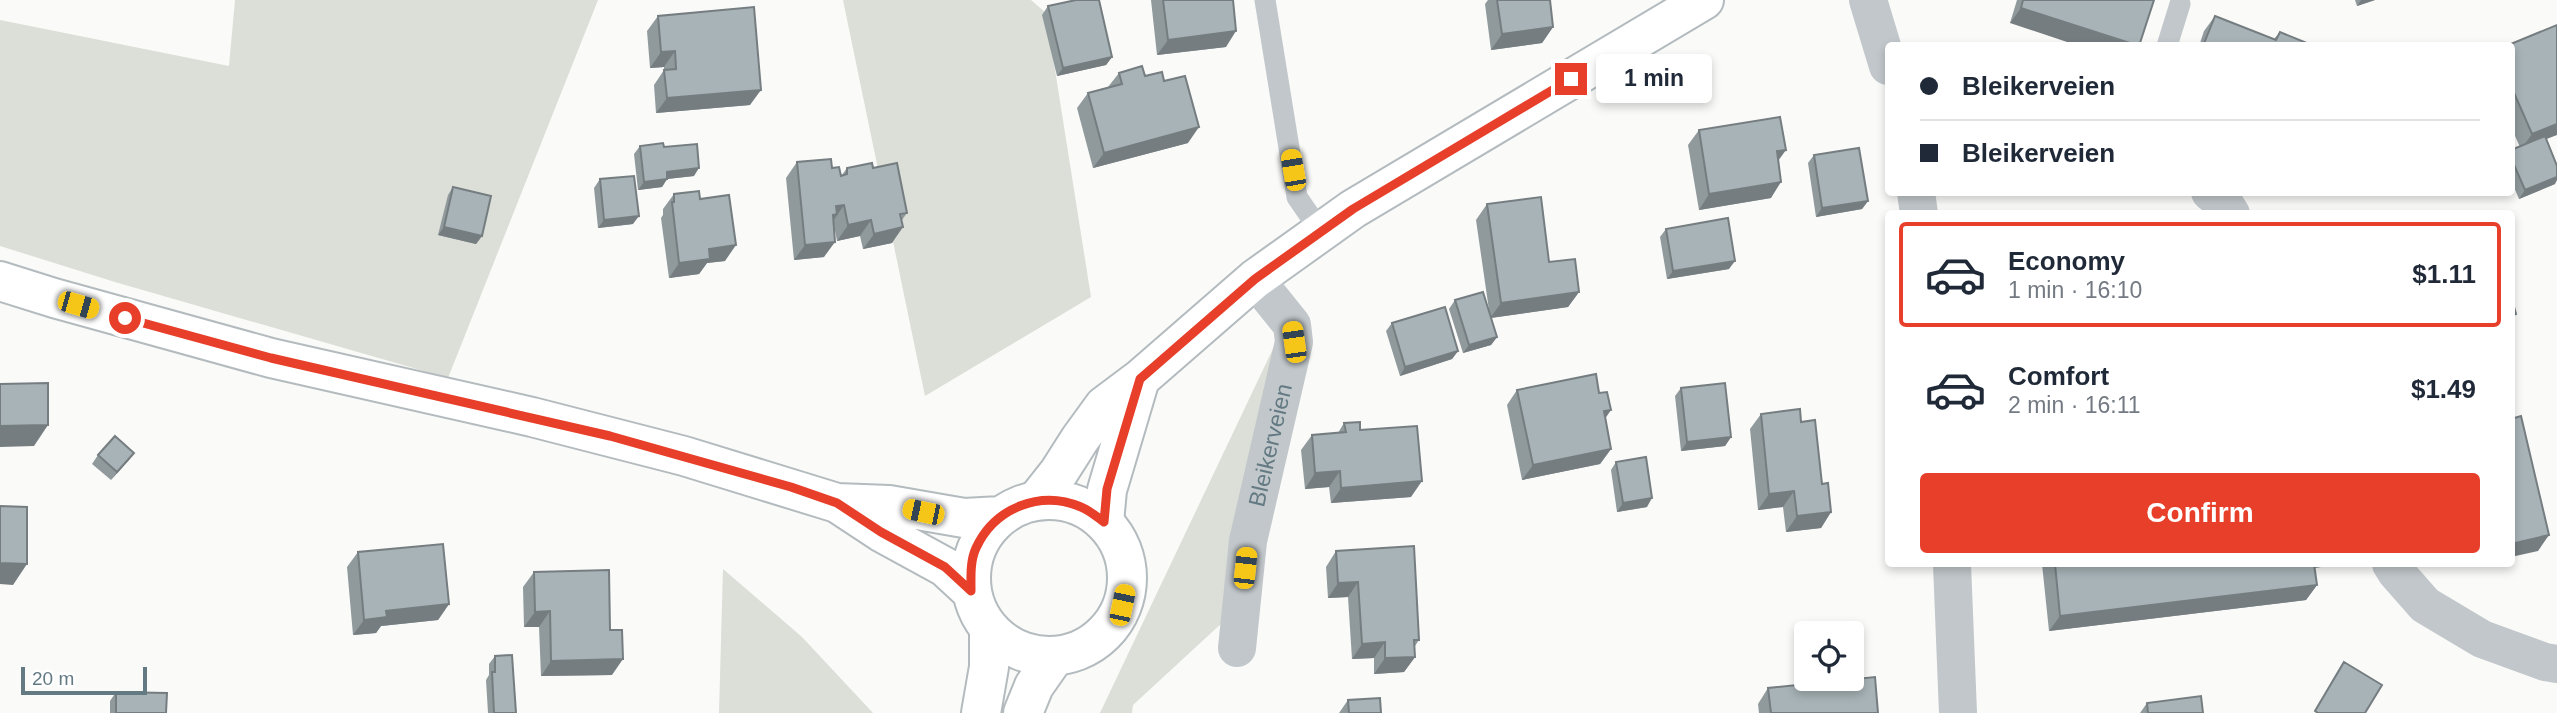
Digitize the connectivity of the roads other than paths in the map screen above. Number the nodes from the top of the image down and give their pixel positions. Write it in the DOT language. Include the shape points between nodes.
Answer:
graph roads {
  1 [pos="1265,0"];
  2 [pos="1704,0"];
  3 [pos="1868,0"];
  4 [pos="2180,4"];
  5 [pos="2168,42"];
  6 [pos="1885,56"];
  7 [pos="2215,196"];
  8 [pos="2228,210"];
  9 [pos="1321,232"];
  10 [pos="1255,279"];
  11 [pos="0,281"];
  12 [pos="1140,379"];
  13 [pos="1036,501"];
  14 [pos="837,503"];
  15 [pos="1001,516"];
  16 [pos="1104,522"];
  17 [pos="1952,567"];
  18 [pos="2393,567"];
  19 [pos="971,591"];
  20 [pos="989,629"];
  21 [pos="1237,648"];
  22 [pos="1055,656"];
  23 [pos="2557,664"];
  24 [pos="981,713"];
  25 [pos="1023,713"];
  26 [pos="1958,713"];
  1 -- 9 [label="lane" via="1297,197"];
  2 -- 9 [label="main road"];
  3 -- 6 [label="street"];
  4 -- 5 [label="lane"];
  7 -- 8 [label="street"];
  9 -- 10 [label="main road"];
  10 -- 12 [label="main road"];
  10 -- 21 [label="street, Bleikerveien" via="1292,325 1294,342 1248,541"];
  11 -- 14 [label="main road" via="271,358 660,449"];
  12 -- 13 [label="main road" via="1104,406"];
  12 -- 16 [label="main road" via="1107,489"];
  13 -- 15 [label="main road"];
  13 -- 16 [label="main road" via="1060,500 1084,508"];
  14 -- 15 [label="main road" via="890,505 964,518"];
  14 -- 19 [label="main road" via="945,567"];
  15 -- 19 [label="main road" via="976,549"];
  16 -- 22 [label="main road" via="1126,561 1122,605 1097,641 1077,652"];
  17 -- 26 [label="street"];
  18 -- 23 [label="street" via="2425,606 2482,639"];
  19 -- 20 [label="main road"];
  20 -- 22 [label="main road" via="1007,645 1030,655"];
  20 -- 24 [label="main road" via="989,667"];
  22 -- 25 [label="main road" via="1034,686"];
}
